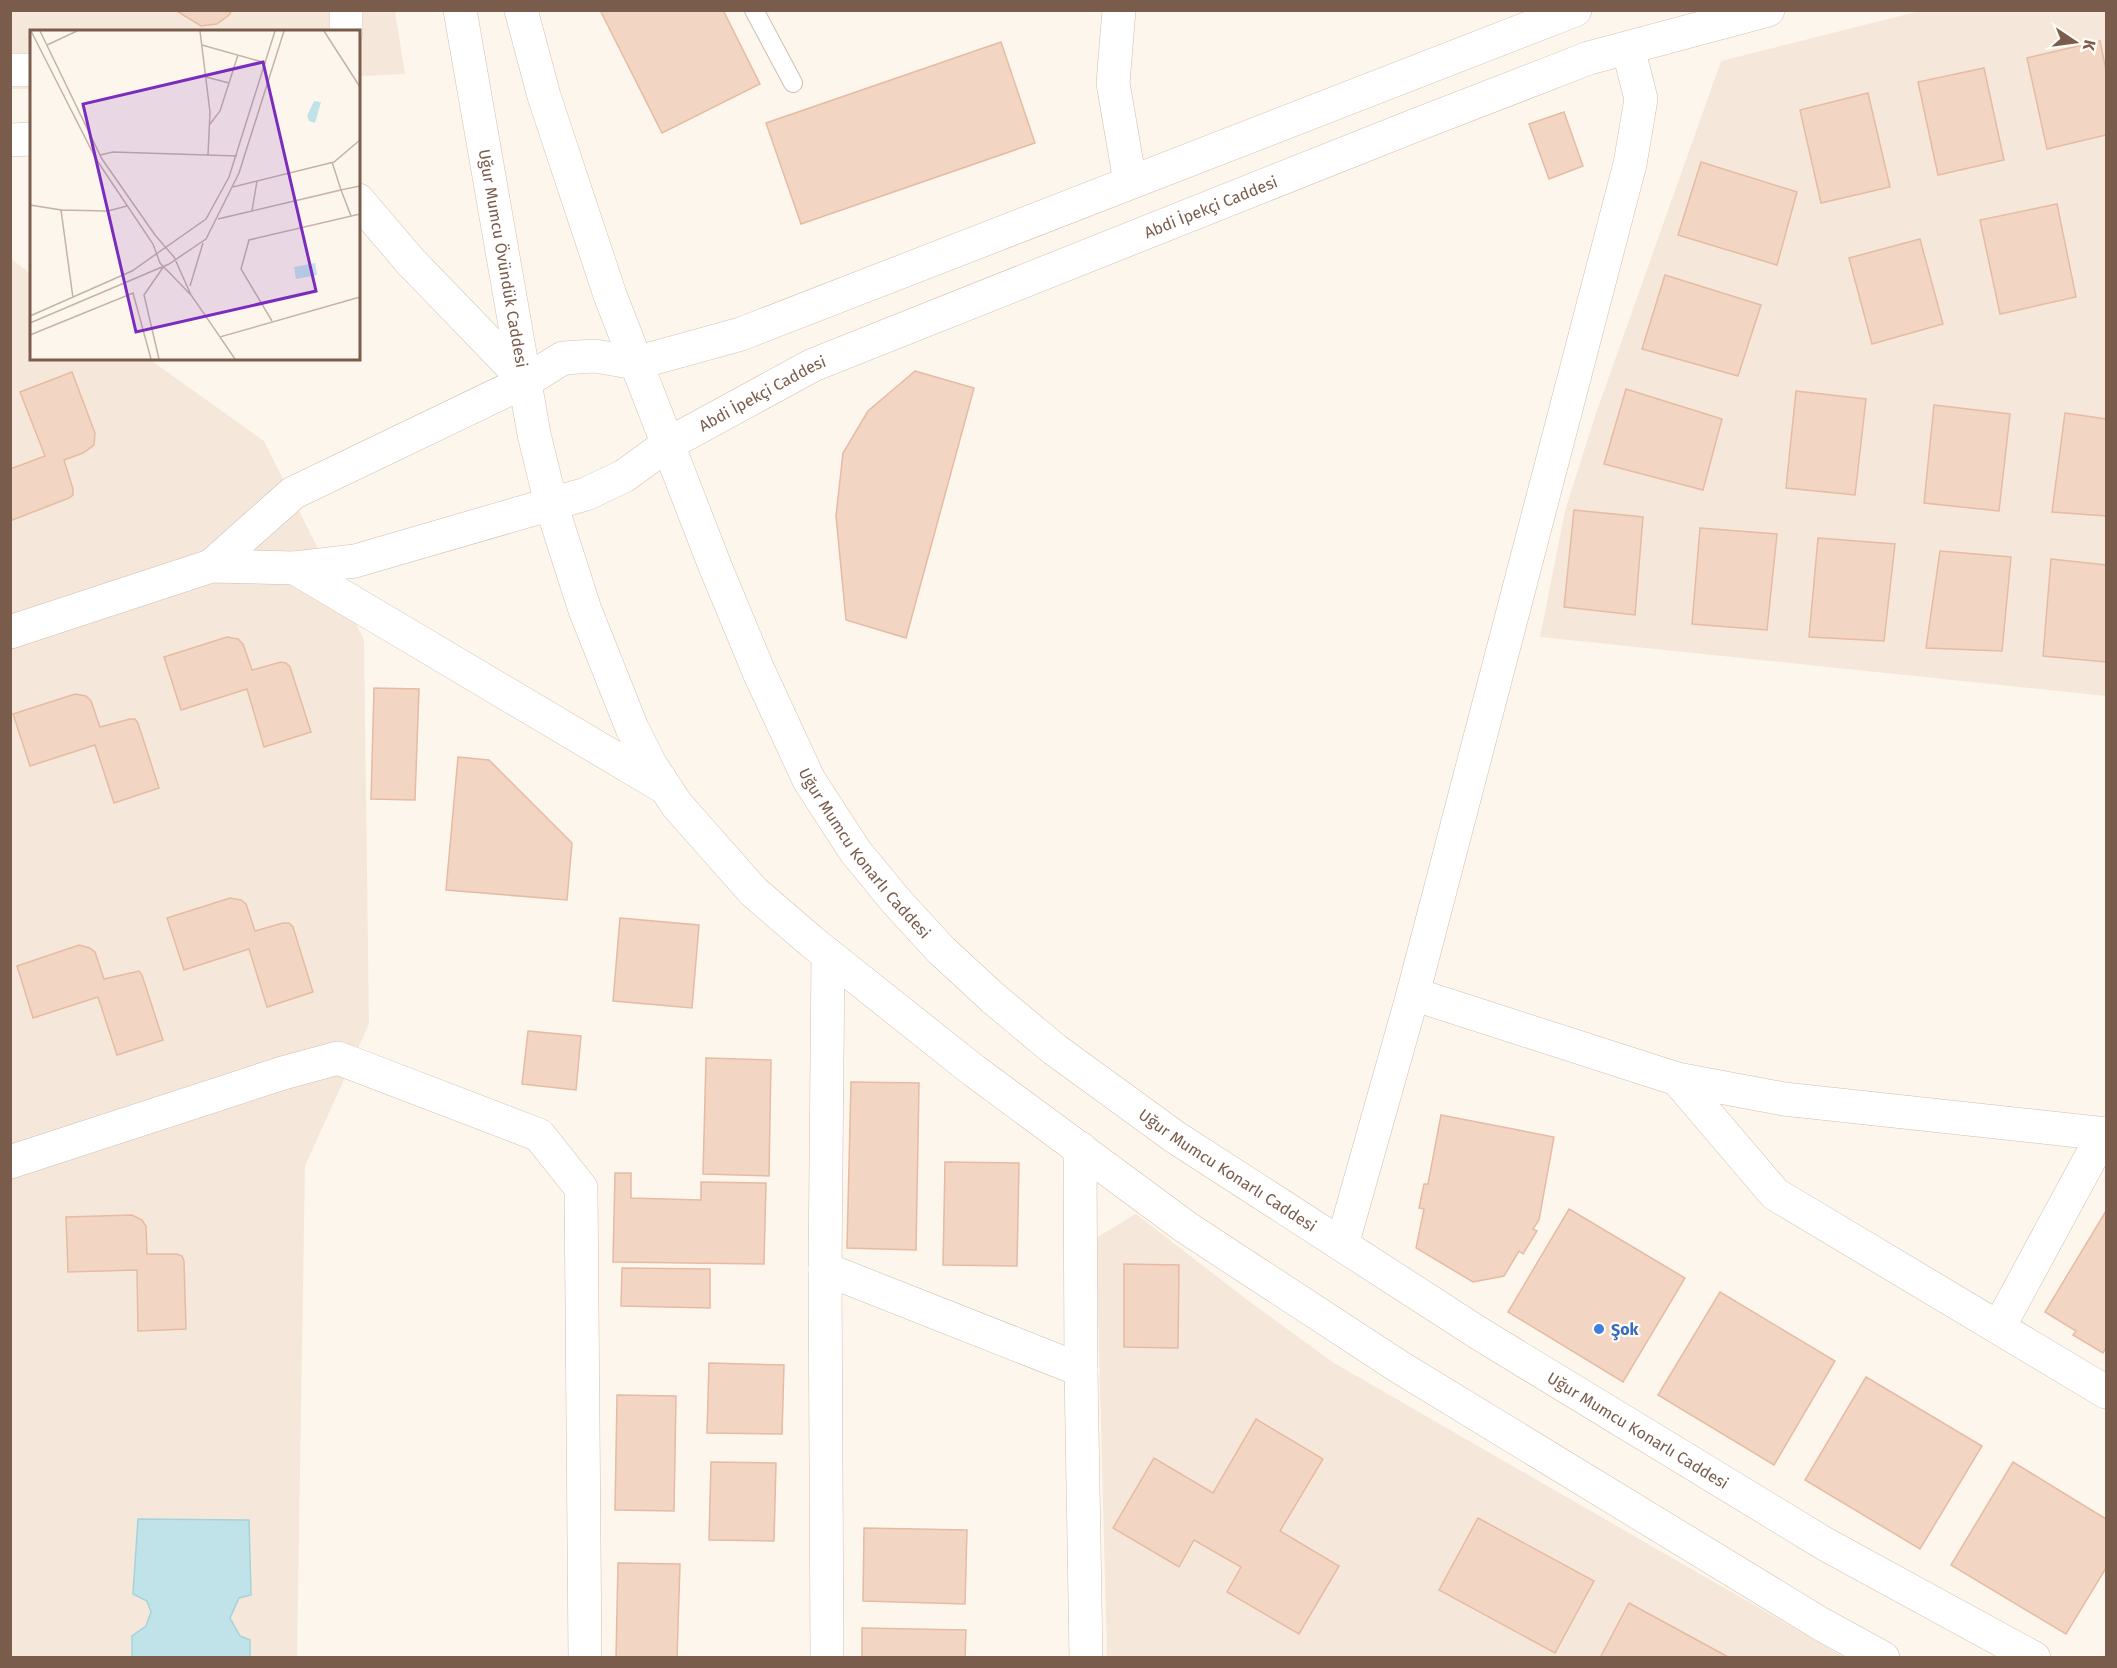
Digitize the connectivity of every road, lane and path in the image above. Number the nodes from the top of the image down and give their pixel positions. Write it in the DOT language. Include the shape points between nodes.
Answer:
graph roads {
  1 [pos="346,10"];
  2 [pos="460,10"];
  3 [pos="521,10"];
  4 [pos="754,10"];
  5 [pos="1119,10"];
  6 [pos="1575,10"];
  7 [pos="1768,10"];
  8 [pos="346,30"];
  9 [pos="1628,48"];
  10 [pos="10,70"];
  11 [pos="30,70"];
  12 [pos="793,83"];
  13 [pos="30,139"];
  14 [pos="10,140"];
  15 [pos="1130,182"];
  16 [pos="360,202"];
  17 [pos="636,363"];
  18 [pos="526,381"];
  19 [pos="668,444"];
  20 [pos="551,504"];
  21 [pos="211,566"];
  22 [pos="295,568"];
  23 [pos="10,632"];
  24 [pos="667,789"];
  25 [pos="828,955"];
  26 [pos="1413,994"];
  27 [pos="1677,1079"];
  28 [pos="2105,1134"];
  29 [pos="1080,1148"];
  30 [pos="10,1162"];
  31 [pos="1342,1245"];
  32 [pos="825,1269"];
  33 [pos="1999,1328"];
  34 [pos="1081,1370"];
  35 [pos="2106,1392"];
  36 [pos="585,1658"];
  37 [pos="827,1658"];
  38 [pos="1086,1658"];
  39 [pos="1883,1658"];
  40 [pos="2034,1658"];
  1 -- 8 [label="street"];
  2 -- 18 [label="street, Uğur Mumcu Övündük Caddesi"];
  3 -- 17 [label="street" via="544,96"];
  4 -- 12 [label="lane"];
  5 -- 15 [label="street" via="1113,82"];
  6 -- 15 [label="street"];
  7 -- 9 [label="street, Abdi İpekçi Caddesi"];
  9 -- 19 [label="street, Abdi İpekçi Caddesi" via="1589,58 1416,124 813,365"];
  9 -- 26 [label="street" via="1641,99 1630,164"];
  10 -- 11 [label="street"];
  13 -- 14 [label="street"];
  15 -- 17 [label="street" via="741,334"];
  16 -- 18 [label="street"];
  17 -- 18 [label="street" via="595,356 563,358"];
  17 -- 19 [label="street"];
  18 -- 20 [label="street, Uğur Mumcu Övündük Caddesi"];
  18 -- 21 [label="street" via="293,493"];
  19 -- 20 [label="street, Abdi İpekçi Caddesi" via="624,476 586,494"];
  19 -- 31 [label="street, Uğur Mumcu Konarlı Caddesi" via="759,672 808,780 855,851 896,901 941,950 1054,1049 1175,1137"];
  20 -- 22 [label="street, Abdi İpekçi Caddesi" via="355,561"];
  20 -- 24 [label="street" via="585,609 632,728"];
  21 -- 22 [label="street, Abdi İpekçi Caddesi"];
  21 -- 23 [label="street"];
  22 -- 24 [label="street"];
  24 -- 25 [label="street" via="754,892"];
  25 -- 29 [label="street" via="973,1070"];
  25 -- 32 [label="street"];
  26 -- 27 [label="street"];
  26 -- 31 [label="street"];
  27 -- 28 [label="street" via="1784,1099"];
  27 -- 33 [label="street" via="1775,1194"];
  28 -- 33 [label="street"];
  29 -- 34 [label="street"];
  29 -- 39 [label="street" via="1187,1228 1401,1368"];
  30 -- 36 [label="street" via="338,1058 539,1135 581,1188"];
  31 -- 40 [label="street, Uğur Mumcu Konarlı Caddesi" via="1480,1334 1825,1544"];
  32 -- 34 [label="street"];
  32 -- 37 [label="street"];
  33 -- 35 [label="street"];
  34 -- 38 [label="street"];
}
